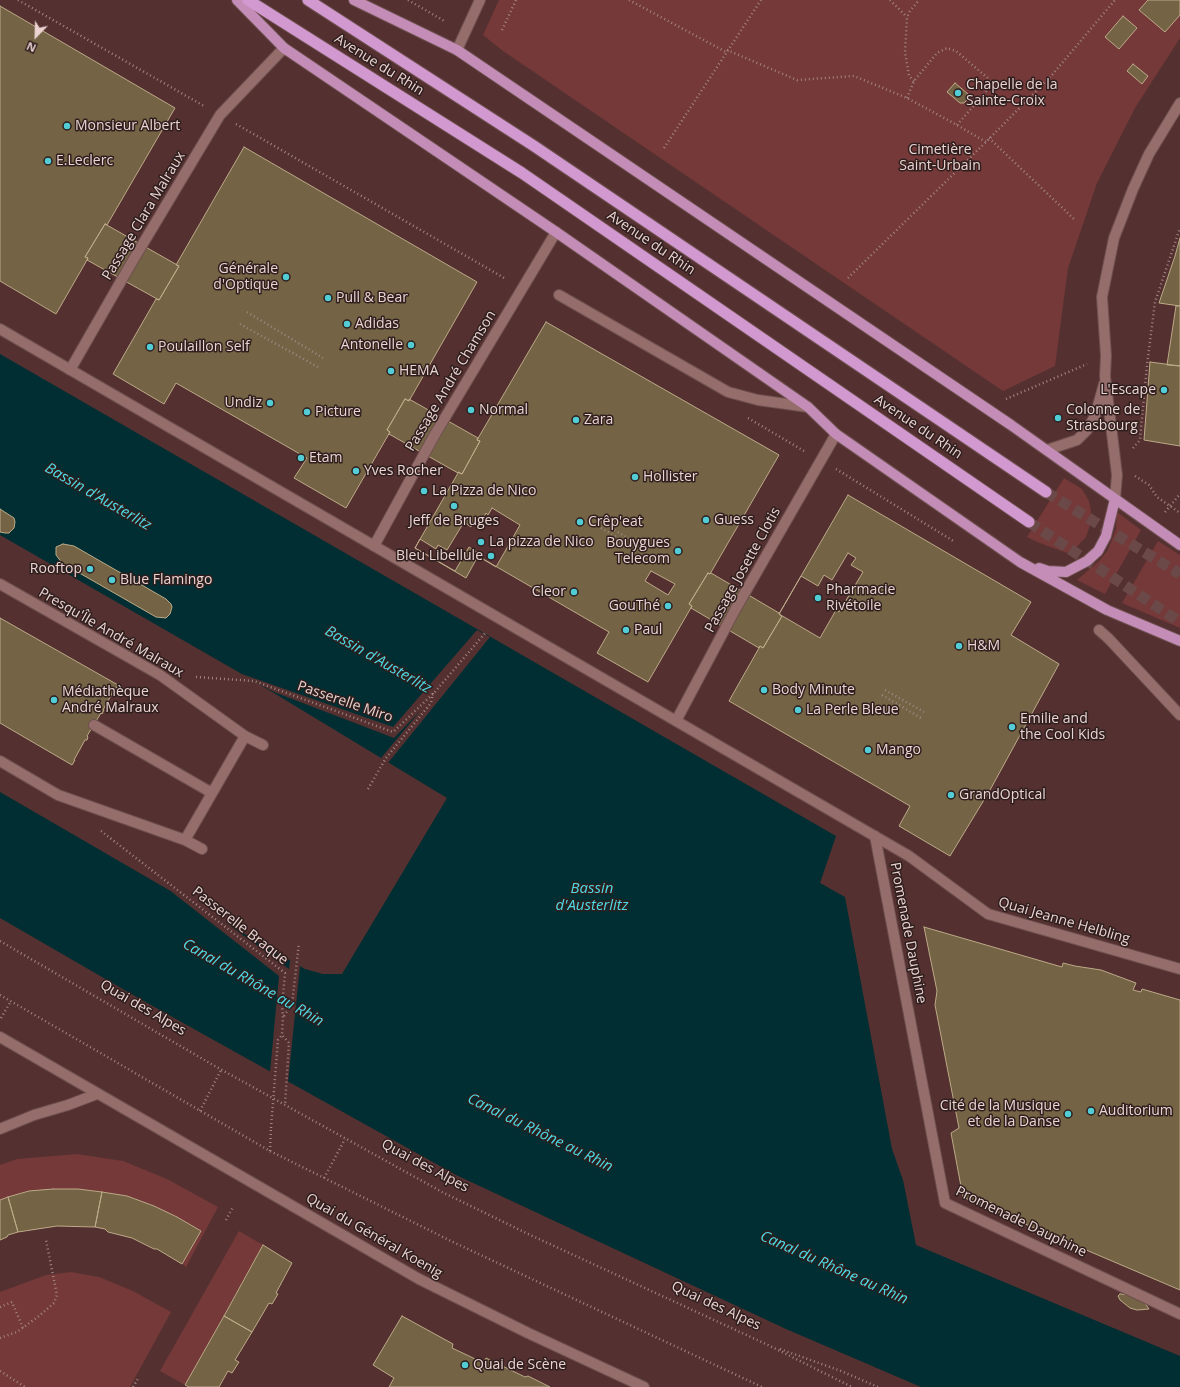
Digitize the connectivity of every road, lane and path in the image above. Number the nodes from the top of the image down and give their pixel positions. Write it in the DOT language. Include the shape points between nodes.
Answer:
graph roads {
  1 [pos="237,0"];
  2 [pos="248,0"];
  3 [pos="308,0"];
  4 [pos="354,0"];
  5 [pos="408,0"];
  6 [pos="480,0"];
  7 [pos="516,0"];
  8 [pos="629,0"];
  9 [pos="761,0"];
  10 [pos="890,0"];
  11 [pos="919,0"];
  12 [pos="1115,0"];
  13 [pos="907,16"];
  14 [pos="451,25"];
  15 [pos="502,30"];
  16 [pos="284,48"];
  17 [pos="457,50"];
  18 [pos="727,51"];
  19 [pos="914,81"];
  20 [pos="908,98"];
  21 [pos="1180,103"];
  22 [pos="957,124"];
  23 [pos="990,138"];
  24 [pos="986,142"];
  25 [pos="664,148"];
  26 [pos="1076,220"];
  27 [pos="1180,228"];
  28 [pos="556,232"];
  29 [pos="848,278"];
  30 [pos="559,295"];
  31 [pos="247,312"];
  32 [pos="240,324"];
  33 [pos="0,329"];
  34 [pos="1106,356"];
  35 [pos="323,358"];
  36 [pos="318,367"];
  37 [pos="70,370"];
  38 [pos="1105,376"];
  39 [pos="1000,402"];
  40 [pos="808,407"];
  41 [pos="836,434"];
  42 [pos="1047,450"];
  43 [pos="1133,454"];
  44 [pos="1133,474"];
  45 [pos="1046,492"];
  46 [pos="1180,494"];
  47 [pos="1115,499"];
  48 [pos="1170,506"];
  49 [pos="1180,513"];
  50 [pos="1163,514"];
  51 [pos="597,520"];
  52 [pos="1030,522"];
  53 [pos="594,524"];
  54 [pos="630,538"];
  55 [pos="627,543"];
  56 [pos="1180,545"];
  57 [pos="374,546"];
  58 [pos="1020,562"];
  59 [pos="0,584"];
  60 [pos="1098,630"];
  61 [pos="484,634"];
  62 [pos="1180,641"];
  63 [pos="160,675"];
  64 [pos="885,690"];
  65 [pos="434,693"];
  66 [pos="882,695"];
  67 [pos="924,712"];
  68 [pos="1180,715"];
  69 [pos="921,718"];
  70 [pos="676,721"];
  71 [pos="94,725"];
  72 [pos="245,736"];
  73 [pos="263,745"];
  74 [pos="0,761"];
  75 [pos="368,789"];
  76 [pos="212,793"];
  77 [pos="96,828"];
  78 [pos="875,836"];
  79 [pos="185,840"];
  80 [pos="202,849"];
  81 [pos="0,941"];
  82 [pos="299,943"];
  83 [pos="1180,969"];
  84 [pos="0,995"];
  85 [pos="11,1001"];
  86 [pos="283,1016"];
  87 [pos="0,1021"];
  88 [pos="282,1035"];
  89 [pos="0,1037"];
  90 [pos="221,1070"];
  91 [pos="97,1094"];
  92 [pos="285,1105"];
  93 [pos="200,1111"];
  94 [pos="0,1129"];
  95 [pos="345,1139"];
  96 [pos="270,1151"];
  97 [pos="324,1178"];
  98 [pos="233,1207"];
  99 [pos="226,1220"];
  100 [pos="46,1240"];
  101 [pos="0,1307"];
  102 [pos="1180,1314"];
  103 [pos="23,1328"];
  104 [pos="0,1338"];
  105 [pos="768,1345"];
  106 [pos="0,1371"];
  107 [pos="139,1377"];
  108 [pos="25,1387"];
  109 [pos="133,1387"];
  110 [pos="644,1387"];
  111 [pos="762,1387"];
  112 [pos="852,1387"];
  113 [pos="878,1387"];
  1 -- 16 [label="main road"];
  2 -- 52 [label="highway, Avenue du Rhin" via="522,173"];
  3 -- 45 [label="highway, Avenue du Rhin" via="534,146"];
  4 -- 17 [label="main road"];
  5 -- 14 [label="path"];
  6 -- 17 [label="street"];
  7 -- 15 [label="path"];
  8 -- 18 [label="path"];
  9 -- 18 [label="path"];
  10 -- 13 [label="path"];
  11 -- 13 [label="path"];
  12 -- 23 [label="path" via="1052,75"];
  13 -- 19 [label="path" via="905,52 909,76"];
  16 -- 28 [label="main road"];
  16 -- 37 [label="street, Passage Clara Malraux" via="220,115"];
  17 -- 42 [label="main road"];
  18 -- 20 [label="path" via="797,80 854,76"];
  18 -- 25 [label="path"];
  19 -- 20 [label="path"];
  19 -- 22 [label="path" via="937,53 947,48 956,51 990,80 989,88"];
  20 -- 22 [label="path"];
  21 -- 34 [label="street" via="1149,154 1114,238 1102,297"];
  22 -- 24 [label="path"];
  23 -- 24 [label="path"];
  23 -- 26 [label="path"];
  24 -- 29 [label="path"];
  27 -- 43 [label="path" via="1155,302 1140,440 1133,448"];
  28 -- 40 [label="main road"];
  28 -- 57 [label="street, Passage André Chamson" via="434,436"];
  30 -- 40 [label="street" via="728,392 758,400"];
  31 -- 35 [label="path"];
  32 -- 36 [label="path"];
  33 -- 37 [label="street, Quai Jeanne Helbling"];
  34 -- 38 [label="street"];
  34 -- 39 [label="path"];
  37 -- 57 [label="street, Quai Jeanne Helbling"];
  38 -- 42 [label="street" via="1095,416 1087,430 1076,440"];
  38 -- 47 [label="street" via="1117,475"];
  40 -- 41 [label="main road"];
  41 -- 58 [label="main road"];
  41 -- 70 [label="street, Passage Josette Clotis" via="735,610"];
  42 -- 47 [label="main road"];
  44 -- 48 [label="path" via="1149,484 1157,497"];
  46 -- 48 [label="path"];
  47 -- 56 [label="main road"];
  47 -- 58 [label="main road" via="1106,536 1098,551 1087,561 1066,572 1048,571"];
  48 -- 49 [label="path"];
  48 -- 50 [label="path"];
  51 -- 54 [label="path"];
  53 -- 55 [label="path"];
  57 -- 70 [label="street, Quai Jeanne Helbling"];
  58 -- 62 [label="main road" via="1107,610"];
  59 -- 63 [label="street, Presqu'Île André Malraux"];
  60 -- 68 [label="street"];
  61 -- 65 [label="path, Passerelle Miro"];
  63 -- 65 [label="path, Passerelle Miro" via="254,681 393,732"];
  63 -- 72 [label="street, Presqu'Île André Malraux"];
  64 -- 67 [label="path"];
  65 -- 75 [label="path" via="431,703 386,758"];
  66 -- 69 [label="path"];
  70 -- 78 [label="street, Quai Jeanne Helbling"];
  71 -- 76 [label="street"];
  72 -- 73 [label="street, Presqu'Île André Malraux"];
  72 -- 76 [label="street"];
  74 -- 79 [label="street" via="58,795"];
  76 -- 79 [label="street"];
  77 -- 86 [label="path, Passerelle Braque" via="285,973"];
  78 -- 83 [label="street, Quai Jeanne Helbling" via="909,856 988,914"];
  78 -- 102 [label="street, Promenade Dauphine" via="945,1203"];
  79 -- 80 [label="street"];
  81 -- 90 [label="path, Quai des Alpes"];
  82 -- 86 [label="path" via="292,1004"];
  84 -- 85 [label="path"];
  85 -- 87 [label="path"];
  85 -- 93 [label="path"];
  86 -- 88 [label="path, Passerelle Braque"];
  88 -- 92 [label="path" via="289,1043"];
  88 -- 96 [label="path, Passerelle Braque, bridge" via="278,1040"];
  89 -- 91 [label="street"];
  90 -- 92 [label="path, Quai des Alpes"];
  90 -- 93 [label="path"];
  91 -- 94 [label="street"];
  91 -- 110 [label="street, Quai du Général Koenig" via="419,1280"];
  92 -- 95 [label="path, Quai des Alpes"];
  93 -- 96 [label="path"];
  95 -- 97 [label="path"];
  95 -- 105 [label="path, Quai des Alpes" via="442,1192 526,1233"];
  96 -- 97 [label="path"];
  97 -- 111 [label="path" via="453,1242"];
  98 -- 99 [label="path"];
  100 -- 103 [label="path" via="58,1295 54,1303"];
  101 -- 103 [label="path" via="12,1302"];
  103 -- 104 [label="path"];
  105 -- 112 [label="path, Quai des Alpes"];
  105 -- 113 [label="path"];
  106 -- 108 [label="path"];
  107 -- 109 [label="path"];
}
